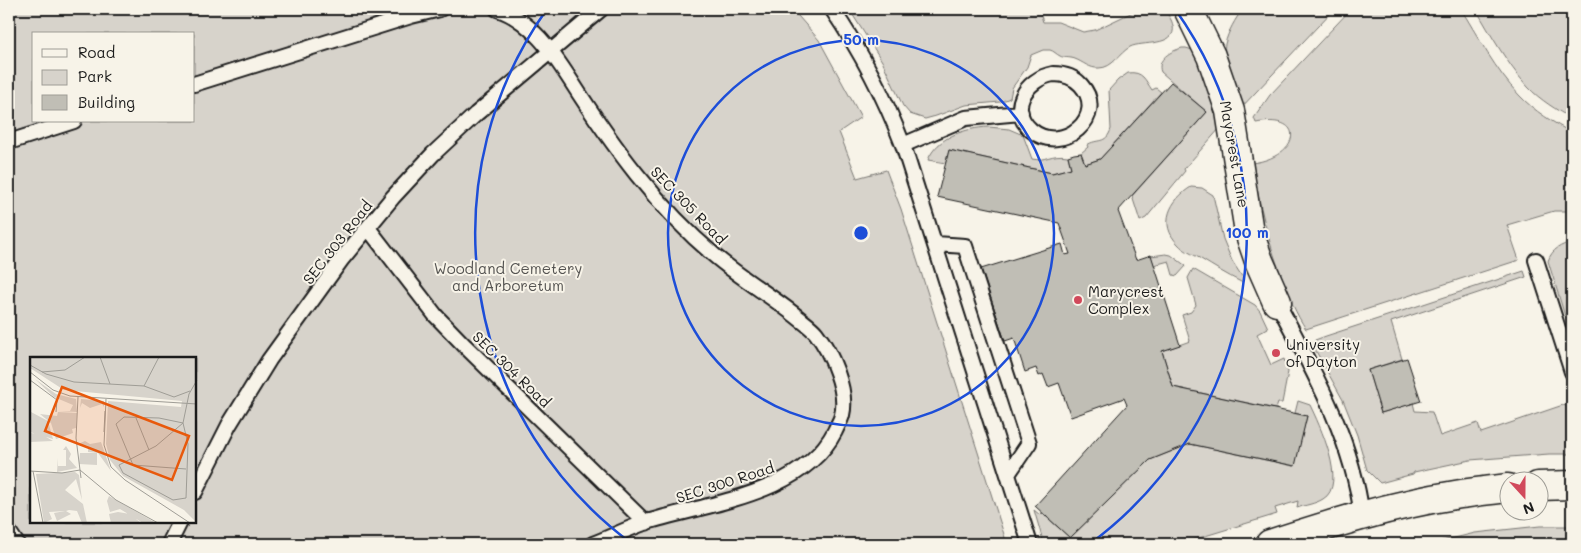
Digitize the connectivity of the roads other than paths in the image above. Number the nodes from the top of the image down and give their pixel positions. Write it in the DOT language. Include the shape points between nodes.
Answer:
graph roads {
  1 [pos="440,9"];
  2 [pos="497,9"];
  3 [pos="601,9"];
  4 [pos="832,9"];
  5 [pos="1188,9"];
  6 [pos="551,50"];
  7 [pos="195,84"];
  8 [pos="1021,113"];
  9 [pos="71,122"];
  10 [pos="9,142"];
  11 [pos="904,145"];
  12 [pos="368,228"];
  13 [pos="936,244"];
  14 [pos="1536,260"];
  15 [pos="1277,302"];
  16 [pos="1572,372"];
  17 [pos="842,415"];
  18 [pos="1008,474"];
  19 [pos="1572,485"];
  20 [pos="1548,486"];
  21 [pos="1498,489"];
  22 [pos="196,490"];
  23 [pos="1362,516"];
  24 [pos="646,522"];
  25 [pos="180,523"];
  26 [pos="9,532"];
  27 [pos="17,544"];
  28 [pos="169,544"];
  29 [pos="593,544"];
  30 [pos="1030,544"];
  31 [pos="1270,544"];
  1 -- 7 [label="lane"];
  2 -- 6 [label="lane, SEC 305 Road" via="523,23"];
  3 -- 6 [label="lane, SEC 303 Road"];
  4 -- 11 [label="lane" via="874,77"];
  5 -- 15 [label="street, Maycrest Lane" via="1212,56 1230,111 1249,232"];
  6 -- 12 [label="lane, SEC 303 Road" via="445,142"];
  6 -- 17 [label="lane, SEC 305 Road" via="630,167 686,230 717,258 815,332 844,394"];
  8 -- 8 [label="lane" via="1027,126 1038,135 1061,138 1075,132 1084,122 1089,103 1079,84 1070,77 1054,74 1032,82 1022,99"];
  8 -- 11 [label="lane" via="966,118"];
  9 -- 10 [label="lane"];
  11 -- 13 [label="lane"];
  12 -- 22 [label="lane, SEC 303 Road" via="269,360 229,425"];
  12 -- 24 [label="lane, SEC 304 Road" via="436,316"];
  13 -- 18 [label="lane"];
  13 -- 18 [label="lane" via="965,246 1028,443"];
  14 -- 16 [label="lane"];
  15 -- 23 [label="lane" via="1328,400 1359,492"];
  17 -- 24 [label="lane, SEC 300 Road" via="820,453 788,478 718,503"];
  18 -- 30 [label="lane"];
  19 -- 20 [label="street"];
  21 -- 23 [label="street" via="1455,494"];
  23 -- 31 [label="street"];
  24 -- 29 [label="lane, SEC 300 Road"];
  25 -- 28 [label="lane"];
  26 -- 27 [label="lane"];
}
